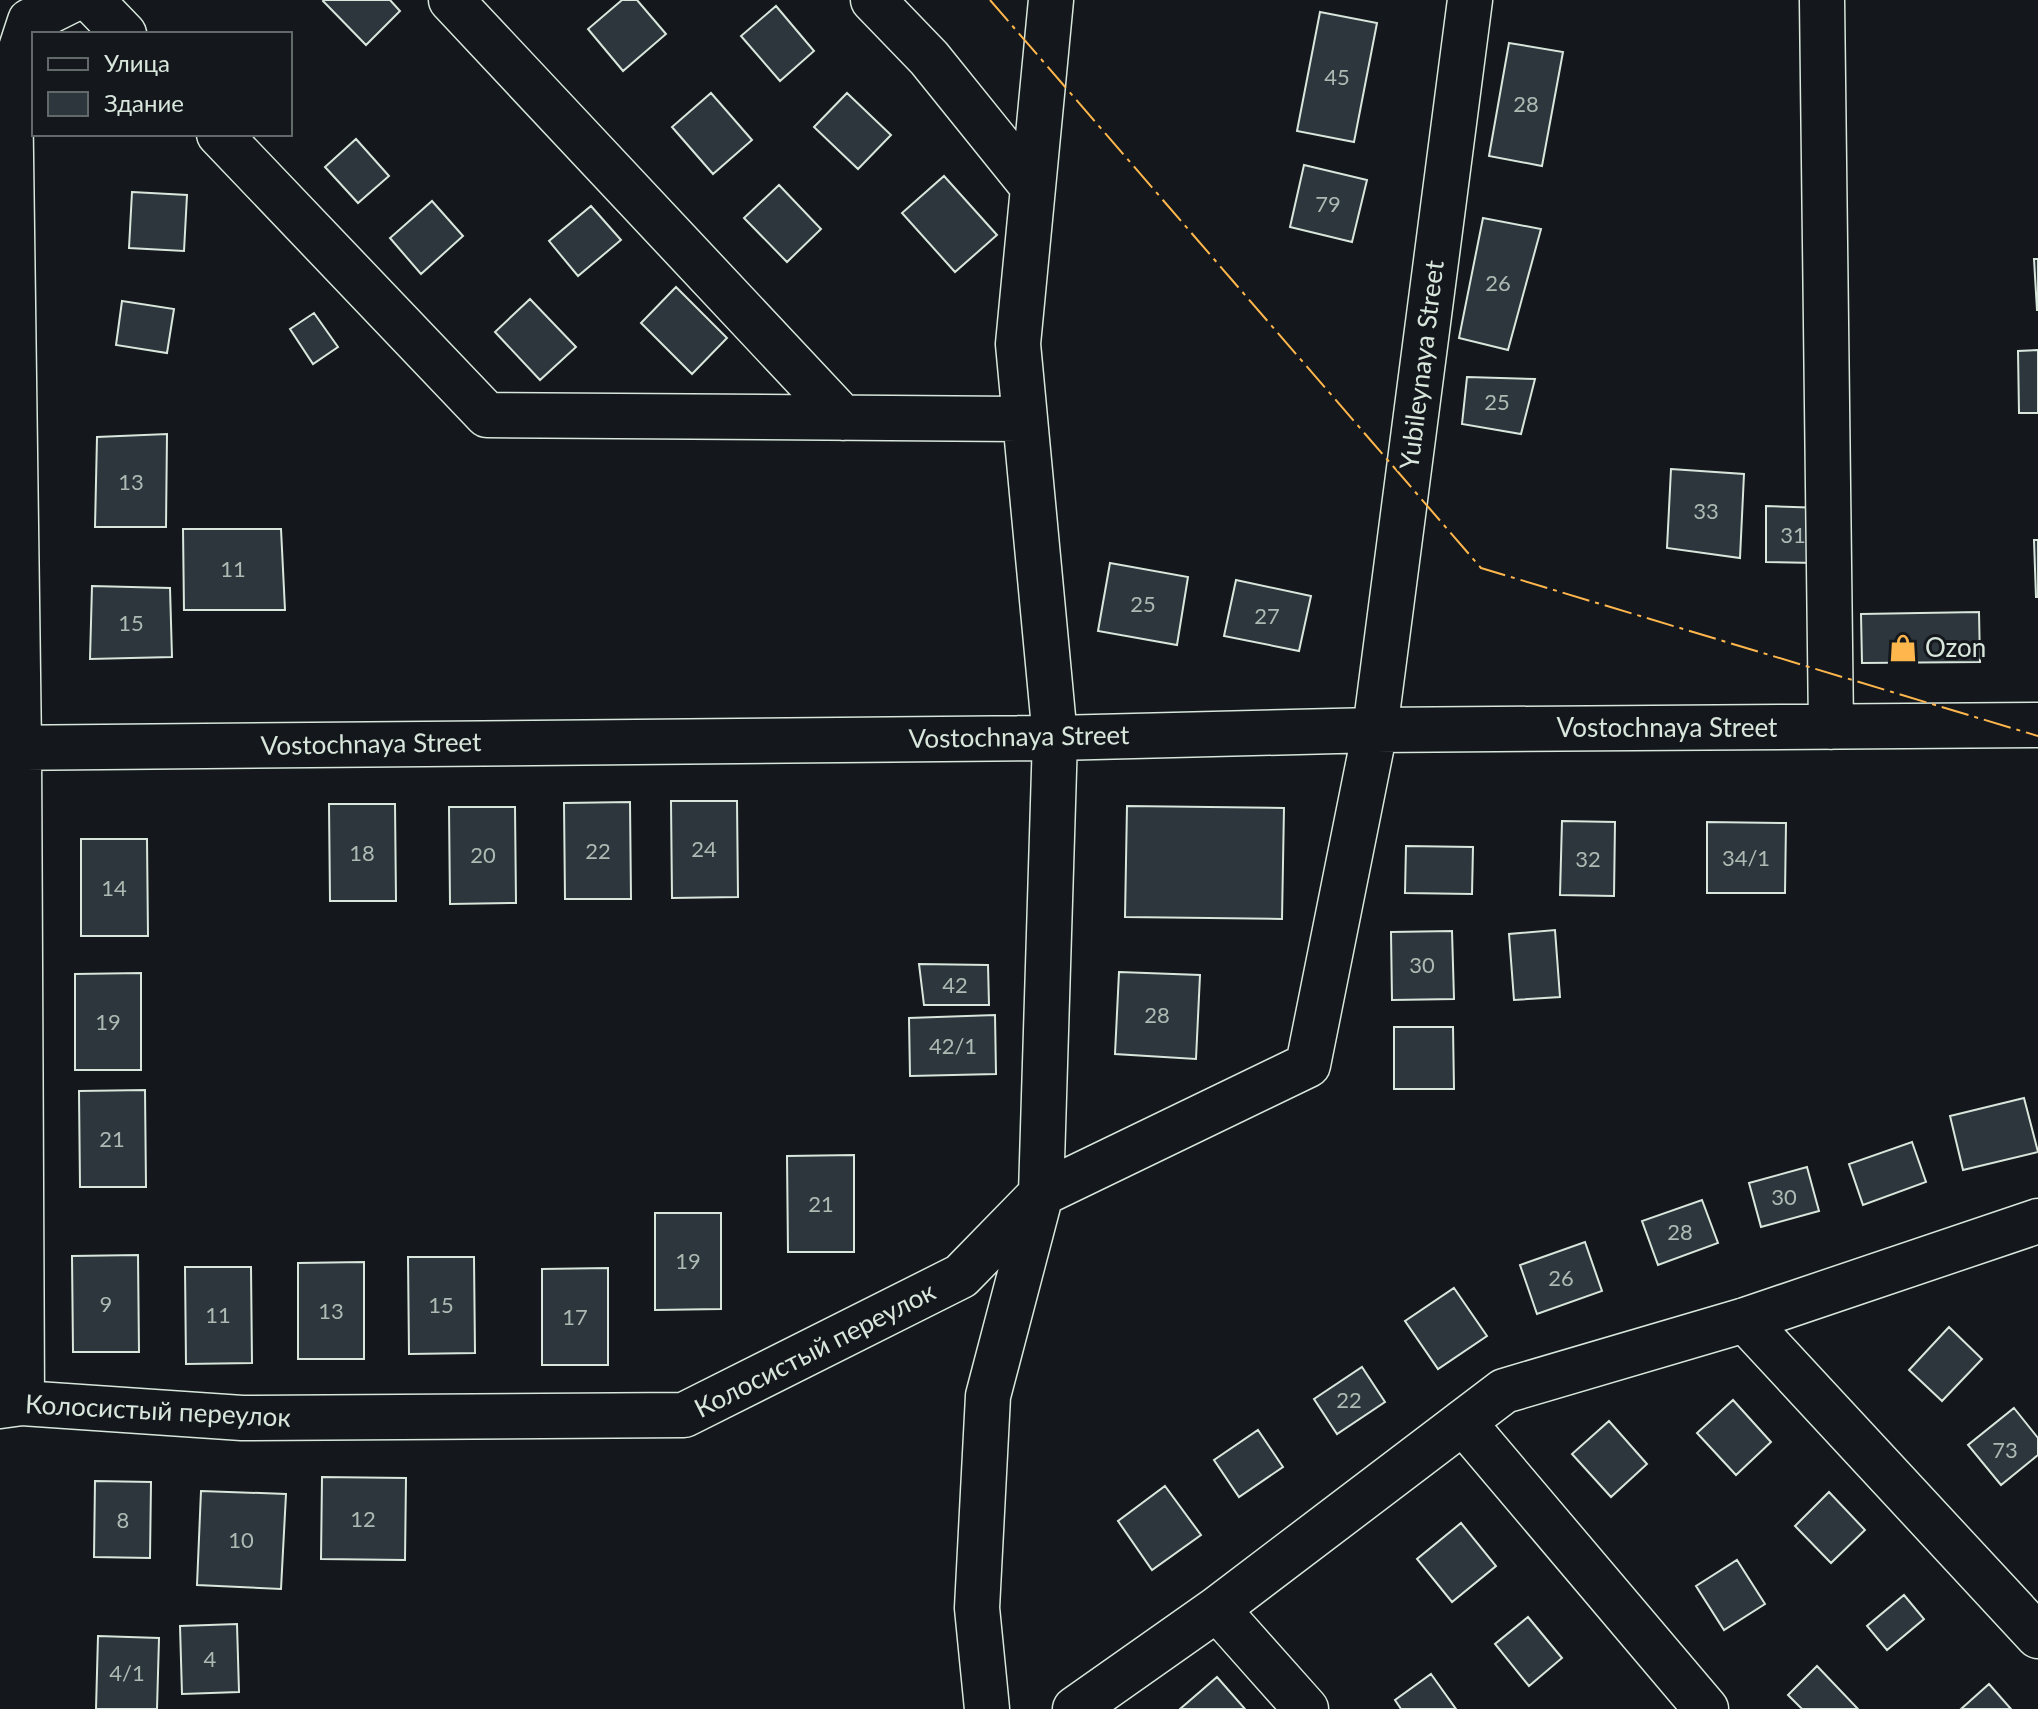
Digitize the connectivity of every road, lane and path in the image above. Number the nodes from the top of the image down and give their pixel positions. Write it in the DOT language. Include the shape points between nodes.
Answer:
graph roads {
  1 [pos="72,0"];
  2 [pos="91,0"];
  3 [pos="451,0"];
  4 [pos="873,0"];
  5 [pos="1051,0"];
  6 [pos="1470,0"];
  7 [pos="1822,0"];
  8 [pos="122,32"];
  9 [pos="221,136"];
  10 [pos="1033,187"];
  11 [pos="843,418"];
  12 [pos="1025,419"];
  13 [pos="2038,725"];
  14 [pos="1831,727"];
  15 [pos="1375,730"];
  16 [pos="1055,738"];
  17 [pos="9,748"];
  18 [pos="1041,1194"];
  19 [pos="2038,1221"];
  20 [pos="1745,1320"];
  21 [pos="11,1404"];
  22 [pos="1463,1422"];
  23 [pos="1217,1609"];
  24 [pos="2038,1636"];
  25 [pos="987,1709"];
  26 [pos="1075,1709"];
  27 [pos="1306,1709"];
  28 [pos="1706,1709"];
  1 -- 17 [label="street" via="30,21 10,82"];
  2 -- 8 [label="street"];
  3 -- 11 [label="street"];
  4 -- 10 [label="street" via="929,58"];
  5 -- 10 [label="street"];
  6 -- 15 [label="street, Yubileynaya Street"];
  7 -- 14 [label="street"];
  9 -- 11 [label="street" via="487,415"];
  10 -- 12 [label="street" via="1018,344"];
  11 -- 12 [label="street"];
  12 -- 16 [label="street"];
  13 -- 14 [label="street, Vostochnaya Street"];
  14 -- 15 [label="street, Vostochnaya Street"];
  15 -- 16 [label="street, Vostochnaya Street"];
  15 -- 18 [label="street, Yubileynaya Street" via="1308,1065"];
  16 -- 17 [label="street, Vostochnaya Street"];
  16 -- 18 [label="street"];
  17 -- 21 [label="street"];
  18 -- 21 [label="street, Колосистый переулок" via="961,1276 684,1415 242,1418"];
  18 -- 25 [label="street" via="988,1396 977,1608"];
  19 -- 20 [label="street"];
  20 -- 22 [label="street" via="1504,1391"];
  20 -- 24 [label="street"];
  22 -- 23 [label="street"];
  22 -- 28 [label="street"];
  23 -- 26 [label="street"];
  23 -- 27 [label="street"];
}
